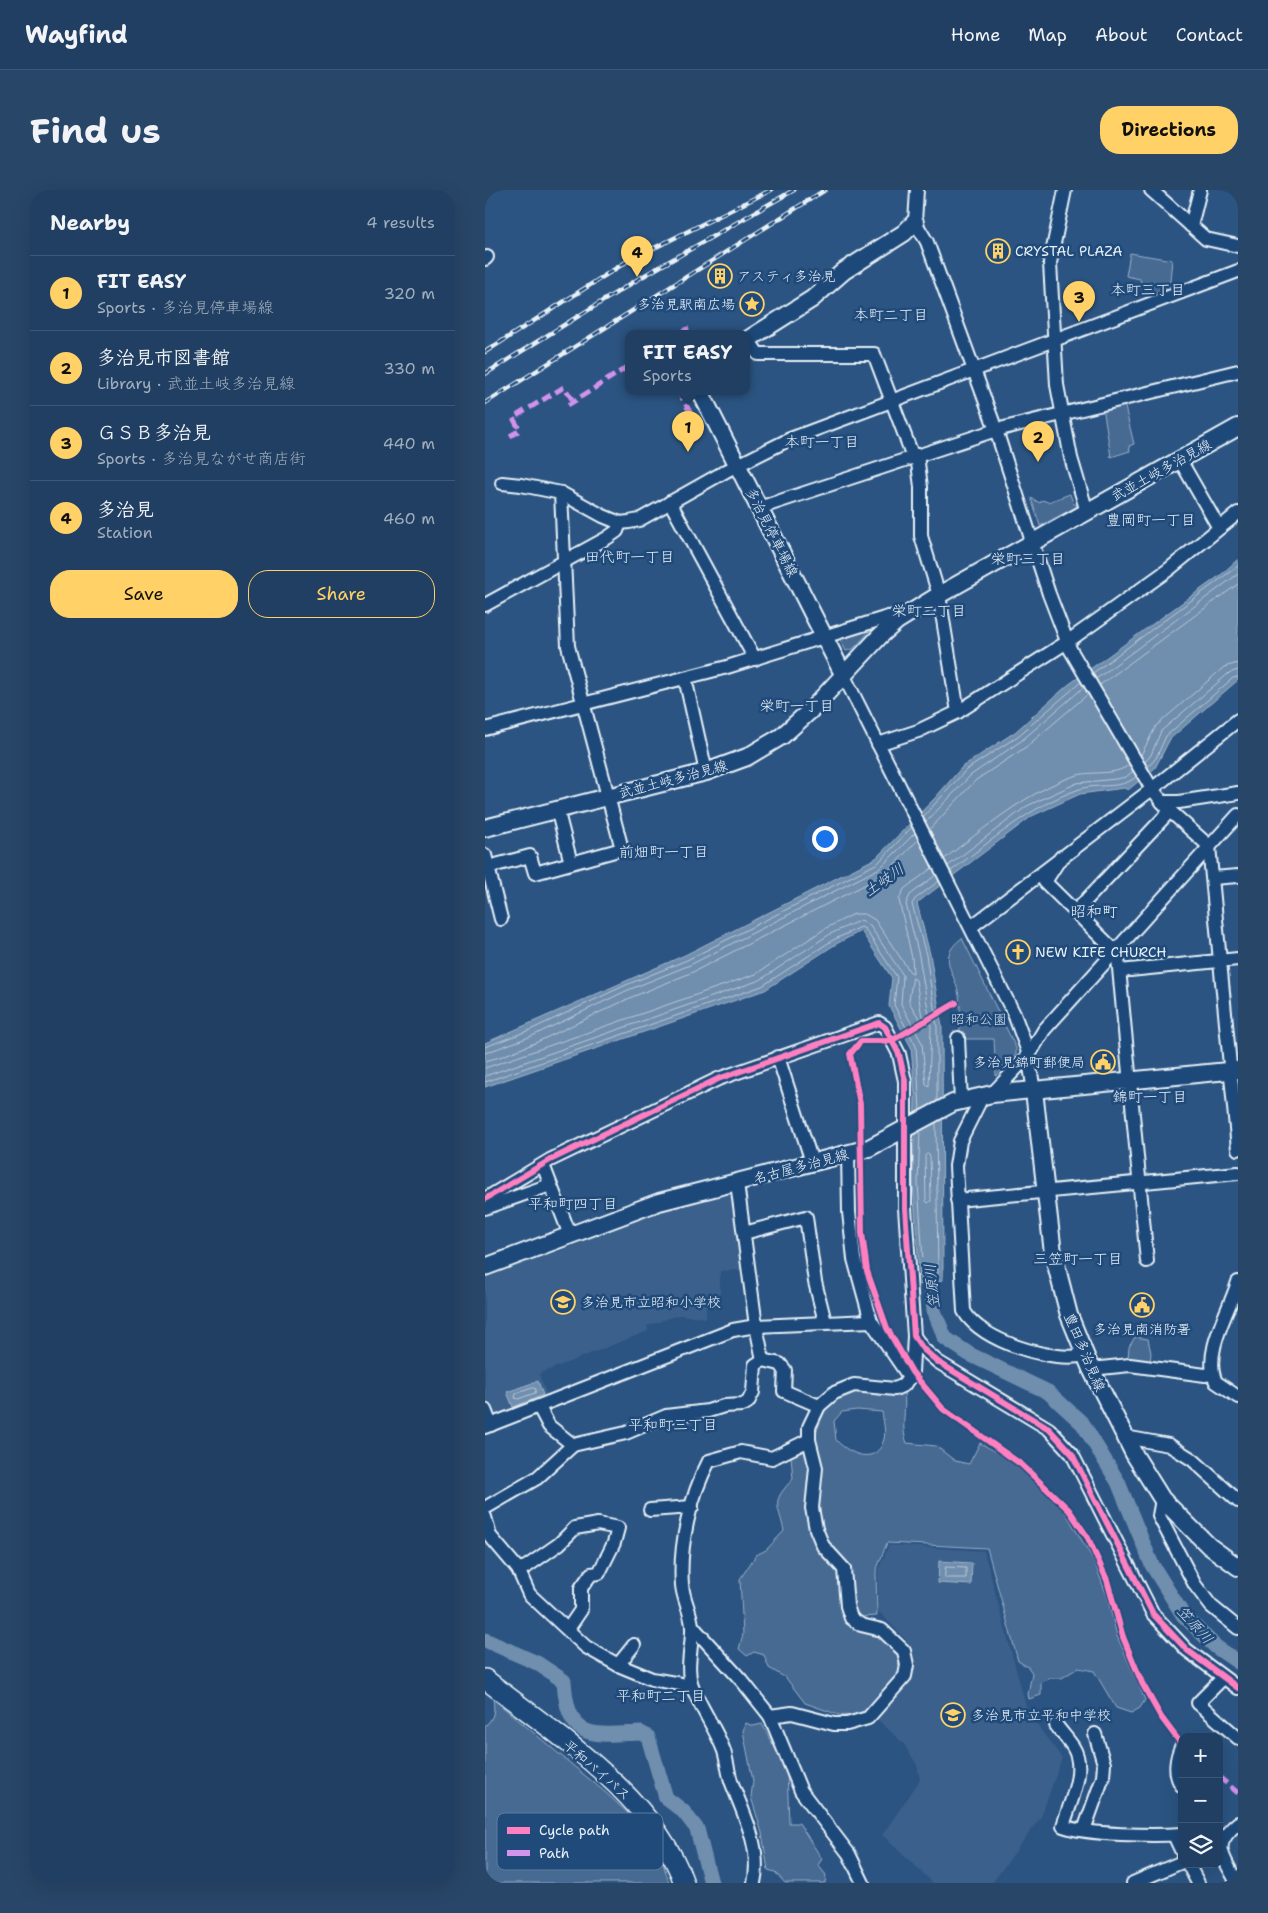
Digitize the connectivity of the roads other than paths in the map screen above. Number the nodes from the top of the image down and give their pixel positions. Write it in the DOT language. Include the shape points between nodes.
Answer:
graph roads {
  1 [pos="917,190"];
  2 [pos="1065,190"];
  3 [pos="1151,190"];
  4 [pos="1199,190"];
  5 [pos="915,222"];
  6 [pos="1191,226"];
  7 [pos="1238,246"];
  8 [pos="1238,271"];
  9 [pos="750,338"];
  10 [pos="1054,339"];
  11 [pos="750,344"];
  12 [pos="973,369"];
  13 [pos="1238,371"];
  14 [pos="702,395"];
  15 [pos="891,401"];
  16 [pos="1063,414"];
  17 [pos="1238,427"];
  18 [pos="996,430"];
  19 [pos="915,456"];
  20 [pos="1179,460"];
  21 [pos="738,465"];
  22 [pos="502,483"];
  23 [pos="561,493"];
  24 [pos="670,502"];
  25 [pos="759,508"];
  26 [pos="1087,512"];
  27 [pos="1238,514"];
  28 [pos="620,523"];
  29 [pos="1219,528"];
  30 [pos="1034,542"];
  31 [pos="564,561"];
  32 [pos="939,595"];
  33 [pos="485,605"];
  34 [pos="908,614"];
  35 [pos="825,636"];
  36 [pos="1068,646"];
  37 [pos="755,659"];
  38 [pos="843,674"];
  39 [pos="685,678"];
  40 [pos="584,703"];
  41 [pos="959,712"];
  42 [pos="1238,720"];
  43 [pos="485,729"];
  44 [pos="880,748"];
  45 [pos="706,772"];
  46 [pos="1152,789"];
  47 [pos="1238,793"];
  48 [pos="609,796"];
  49 [pos="1166,806"];
  50 [pos="557,809"];
  51 [pos="1238,815"];
  52 [pos="485,828"];
  53 [pos="1209,846"];
  54 [pos="1061,857"];
  55 [pos="487,861"];
  56 [pos="571,863"];
  57 [pos="1238,876"];
  58 [pos="1213,878"];
  59 [pos="1075,912"];
  60 [pos="501,918"];
  61 [pos="969,924"];
  62 [pos="1115,950"];
  63 [pos="1238,959"];
  64 [pos="1221,961"];
  65 [pos="1120,971"];
  66 [pos="958,1038"];
  67 [pos="1029,1055"];
  68 [pos="778,1057"];
  69 [pos="1235,1070"];
  70 [pos="1130,1080"];
  71 [pos="1034,1091"];
  72 [pos="988,1094"];
  73 [pos="957,1102"];
  74 [pos="908,1127"];
  75 [pos="1238,1149"];
  76 [pos="849,1153"];
  77 [pos="812,1162"];
  78 [pos="543,1165"];
  79 [pos="1238,1173"];
  80 [pos="1139,1182"];
  81 [pos="737,1183"];
  82 [pos="550,1185"];
  83 [pos="1045,1192"];
  84 [pos="485,1199"];
  85 [pos="957,1200"];
  86 [pos="485,1208"];
  87 [pos="744,1233"];
  88 [pos="570,1235"];
  89 [pos="1147,1261"];
  90 [pos="485,1267"];
  91 [pos="1238,1282"];
  92 [pos="871,1321"];
  93 [pos="825,1322"];
  94 [pos="756,1326"];
  95 [pos="914,1336"];
  96 [pos="763,1360"];
  97 [pos="1088,1362"];
  98 [pos="1212,1374"];
  99 [pos="910,1378"];
  100 [pos="1238,1396"];
  101 [pos="819,1406"];
  102 [pos="539,1407"];
  103 [pos="485,1410"];
  104 [pos="488,1426"];
  105 [pos="1125,1437"];
  106 [pos="809,1440"];
  107 [pos="573,1445"];
  108 [pos="1162,1499"];
  109 [pos="1238,1501"];
  110 [pos="692,1507"];
  111 [pos="485,1508"];
  112 [pos="650,1510"];
  113 [pos="485,1517"];
  114 [pos="487,1538"];
  115 [pos="1238,1567"];
  116 [pos="518,1569"];
  117 [pos="692,1626"];
  118 [pos="567,1628"];
  119 [pos="1238,1628"];
  120 [pos="634,1645"];
  121 [pos="618,1665"];
  122 [pos="1223,1678"];
  123 [pos="485,1679"];
  124 [pos="692,1686"];
  125 [pos="1238,1688"];
  126 [pos="770,1716"];
  127 [pos="1056,1725"];
  128 [pos="1095,1734"];
  129 [pos="1238,1738"];
  130 [pos="1178,1753"];
  131 [pos="1178,1780"];
  132 [pos="641,1813"];
  133 [pos="1238,1823"];
  134 [pos="1084,1830"];
  135 [pos="1223,1832"];
  136 [pos="1178,1834"];
  137 [pos="663,1841"];
  138 [pos="1223,1855"];
  139 [pos="1178,1864"];
  140 [pos="1190,1868"];
  141 [pos="684,1883"];
  142 [pos="754,1883"];
  143 [pos="863,1883"];
  144 [pos="1133,1883"];
  145 [pos="1198,1883"];
  146 [pos="1237,1883"];
  1 -- 5 [label="street"];
  2 -- 10 [label="street" via="1050,263"];
  3 -- 6 [label="street"];
  4 -- 6 [label="street"];
  5 -- 9 [label="main road" via="904,233 844,271 812,299"];
  5 -- 12 [label="street" via="927,242"];
  6 -- 7 [label="street" via="1206,238"];
  8 -- 10 [label="street"];
  10 -- 12 [label="street"];
  10 -- 16 [label="street" via="1057,385"];
  11 -- 15 [label="street" via="758,354 873,354"];
  12 -- 15 [label="street"];
  12 -- 18 [label="street"];
  13 -- 16 [label="street"];
  14 -- 21 [label="main road, 多治見停車場線"];
  15 -- 19 [label="street"];
  15 -- 21 [label="street" via="790,439"];
  16 -- 18 [label="street"];
  16 -- 26 [label="street" via="1071,458"];
  17 -- 20 [label="main road, 武並土岐多治見線"];
  18 -- 19 [label="street"];
  18 -- 30 [label="street"];
  19 -- 25 [label="street"];
  19 -- 32 [label="street" via="921,487 921,536"];
  20 -- 26 [label="main road, 武並土岐多治見線"];
  20 -- 29 [label="street"];
  21 -- 24 [label="street"];
  21 -- 25 [label="main road, 多治見停車場線"];
  22 -- 23 [label="street"];
  23 -- 28 [label="street"];
  23 -- 31 [label="street"];
  24 -- 28 [label="street" via="639,520"];
  24 -- 37 [label="street"];
  25 -- 35 [label="main road, 多治見停車場線"];
  26 -- 30 [label="main road, 武並土岐多治見線"];
  27 -- 29 [label="street"];
  28 -- 31 [label="street" via="617,531 607,538"];
  29 -- 36 [label="street"];
  30 -- 32 [label="main road, 武並土岐多治見線"];
  30 -- 36 [label="street"];
  31 -- 33 [label="street"];
  31 -- 40 [label="street" via="568,646"];
  32 -- 34 [label="main road, 武並土岐多治見線"];
  32 -- 41 [label="street"];
  34 -- 35 [label="street"];
  34 -- 38 [label="main road, 武並土岐多治見線" via="880,636"];
  35 -- 37 [label="street"];
  35 -- 38 [label="main road, 多治見停車場線"];
  36 -- 41 [label="street"];
  36 -- 46 [label="street"];
  37 -- 39 [label="street"];
  38 -- 44 [label="street"];
  38 -- 45 [label="main road, 武並土岐多治見線" via="782,736 741,760"];
  39 -- 40 [label="street"];
  39 -- 45 [label="street"];
  40 -- 43 [label="street"];
  40 -- 48 [label="street"];
  41 -- 44 [label="street"];
  42 -- 46 [label="street"];
  44 -- 61 [label="street"];
  45 -- 48 [label="main road, 武並土岐多治見線"];
  46 -- 49 [label="street"];
  46 -- 54 [label="street"];
  47 -- 49 [label="street"];
  48 -- 50 [label="main road, 武並土岐多治見線"];
  48 -- 56 [label="street" via="621,849"];
  49 -- 53 [label="street"];
  49 -- 59 [label="street"];
  50 -- 52 [label="main road, 武並土岐多治見線"];
  50 -- 56 [label="street"];
  51 -- 53 [label="street"];
  53 -- 58 [label="street"];
  53 -- 62 [label="street"];
  54 -- 59 [label="street" via="1045,882"];
  54 -- 61 [label="street"];
  55 -- 56 [label="street" via="530,856 535,873"];
  55 -- 60 [label="street"];
  57 -- 58 [label="street"];
  58 -- 64 [label="street"];
  59 -- 62 [label="street"];
  61 -- 67 [label="street" via="1014,1014"];
  62 -- 65 [label="street"];
  62 -- 67 [label="street" via="1044,1030"];
  63 -- 64 [label="street"];
  64 -- 65 [label="street"];
  64 -- 69 [label="street"];
  65 -- 70 [label="street"];
  66 -- 73 [label="street"];
  67 -- 71 [label="street"];
  67 -- 72 [label="street"];
  68 -- 74 [label="street" via="879,1023 885,1027 899,1054 905,1081"];
  68 -- 77 [label="street"];
  68 -- 78 [label="street" via="718,1078"];
  69 -- 70 [label="main road, 名古屋多治見線"];
  69 -- 75 [label="street"];
  70 -- 71 [label="main road, 名古屋多治見線"];
  70 -- 80 [label="street"];
  71 -- 72 [label="main road, 名古屋多治見線"];
  71 -- 83 [label="main road, 豊田多治見線"];
  72 -- 73 [label="main road, 名古屋多治見線"];
  72 -- 85 [label="street" via="959,1141"];
  73 -- 74 [label="main road, 名古屋多治見線"];
  74 -- 76 [label="main road, 名古屋多治見線" via="869,1148"];
  74 -- 95 [label="street" via="905,1208"];
  76 -- 77 [label="main road, 名古屋多治見線"];
  76 -- 92 [label="street" via="849,1212 854,1259"];
  77 -- 81 [label="main road, 名古屋多治見線"];
  78 -- 82 [label="street"];
  78 -- 84 [label="street"];
  79 -- 80 [label="street"];
  80 -- 83 [label="street"];
  80 -- 89 [label="street"];
  81 -- 87 [label="street"];
  81 -- 88 [label="main road, 名古屋多治見線" via="659,1202"];
  82 -- 86 [label="street"];
  82 -- 88 [label="street"];
  83 -- 85 [label="street"];
  83 -- 97 [label="main road, 豊田多治見線" via="1060,1287"];
  85 -- 97 [label="street" via="963,1303 968,1318 985,1332 1022,1349"];
  87 -- 93 [label="street" via="806,1216 815,1282"];
  87 -- 94 [label="street"];
  88 -- 90 [label="main road, 名古屋多治見線"];
  91 -- 98 [label="street" via="1223,1319 1211,1364"];
  92 -- 93 [label="street"];
  92 -- 99 [label="street"];
  93 -- 94 [label="street"];
  94 -- 96 [label="street"];
  94 -- 102 [label="street" via="733,1330"];
  95 -- 99 [label="street"];
  95 -- 122 [label="street" via="938,1362 1049,1429 1066,1447 1153,1614 1187,1650"];
  96 -- 101 [label="street" via="780,1364 785,1370 784,1391"];
  96 -- 107 [label="street" via="755,1365 753,1392 743,1405 666,1416 626,1432"];
  97 -- 98 [label="street"];
  97 -- 105 [label="main road, 豊田多治見線"];
  98 -- 100 [label="street" via="1216,1382"];
  99 -- 101 [label="street" via="905,1385 895,1389 854,1385 834,1393"];
  101 -- 106 [label="street" via="809,1427"];
  102 -- 104 [label="street"];
  102 -- 107 [label="street" via="549,1426"];
  103 -- 104 [label="street"];
  105 -- 108 [label="main road, 豊田多治見線"];
  105 -- 109 [label="street" via="1169,1445 1193,1460"];
  106 -- 110 [label="street" via="772,1458 741,1452 709,1460"];
  106 -- 126 [label="street" via="816,1468 812,1508 816,1529 823,1546 844,1569 851,1618 861,1625 882,1630 903,1650 907,1665 905,1676 868,1718 834,1724 792,1712"];
  107 -- 111 [label="street" via="537,1478"];
  108 -- 115 [label="main road, 豊田多治見線" via="1209,1546"];
  108 -- 119 [label="street" via="1159,1516 1195,1585 1211,1606"];
  110 -- 112 [label="street"];
  110 -- 117 [label="street" via="682,1550 682,1587"];
  113 -- 114 [label="street"];
  114 -- 116 [label="street"];
  116 -- 118 [label="street" via="529,1594"];
  116 -- 118 [label="street" via="559,1544 575,1528 598,1524 619,1528 599,1573 591,1574 581,1588 581,1610"];
  117 -- 124 [label="street" via="689,1664"];
  117 -- 126 [label="street"];
  118 -- 121 [label="street" via="587,1647"];
  120 -- 121 [label="street"];
  121 -- 124 [label="street" via="652,1679"];
  122 -- 125 [label="street"];
  122 -- 129 [label="street" via="1198,1703"];
  123 -- 132 [label="highway, 平和バイパス" via="617,1784"];
  124 -- 142 [label="street" via="724,1751 730,1778 751,1832"];
  126 -- 143 [label="street" via="801,1791 849,1854"];
  127 -- 134 [label="street" via="1079,1760 1078,1776 1063,1826"];
  128 -- 134 [label="street" via="1104,1764 1103,1778"];
  130 -- 131 [label="street"];
  133 -- 135 [label="street"];
  134 -- 136 [label="street"];
  137 -- 141 [label="highway, 平和バイパス"];
  138 -- 146 [label="street"];
  139 -- 144 [label="street"];
  140 -- 145 [label="street"];
}
